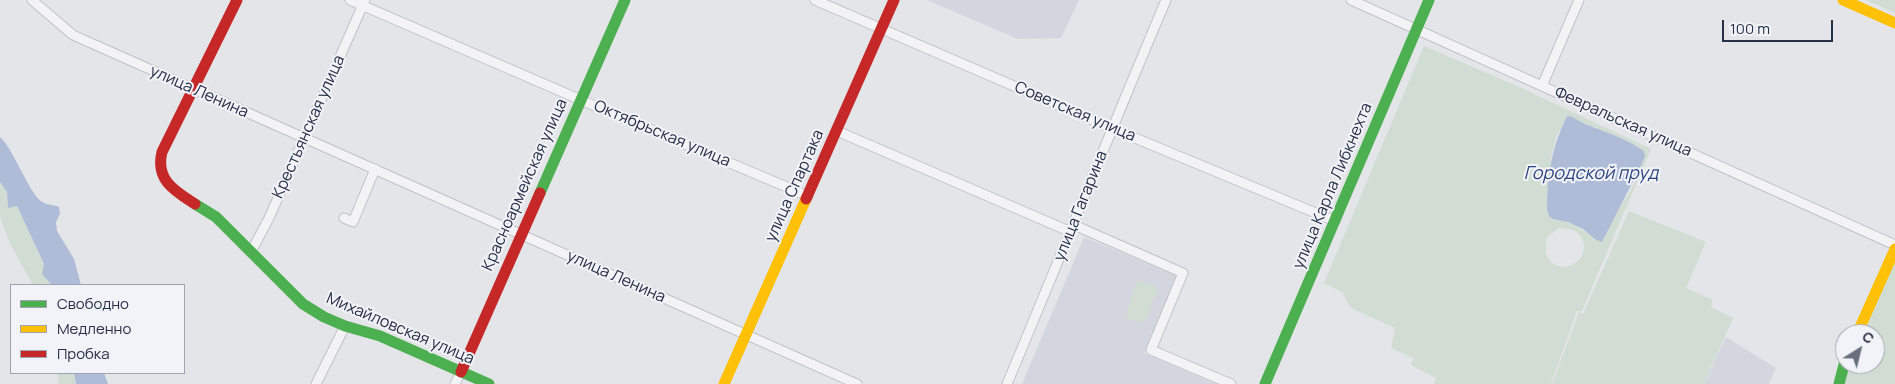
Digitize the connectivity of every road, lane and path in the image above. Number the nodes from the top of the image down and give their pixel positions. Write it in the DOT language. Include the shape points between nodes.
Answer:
graph roads {
  1 [pos="32,0"];
  2 [pos="237,0"];
  3 [pos="350,0"];
  4 [pos="625,0"];
  5 [pos="815,0"];
  6 [pos="894,0"];
  7 [pos="1166,0"];
  8 [pos="1351,0"];
  9 [pos="1429,0"];
  10 [pos="1578,0"];
  11 [pos="1843,0"];
  12 [pos="363,3"];
  13 [pos="1895,23"];
  14 [pos="1416,29"];
  15 [pos="881,30"];
  16 [pos="1542,86"];
  17 [pos="192,89"];
  18 [pos="581,100"];
  19 [pos="1111,128"];
  20 [pos="837,131"];
  21 [pos="304,137"];
  22 [pos="375,169"];
  23 [pos="808,196"];
  24 [pos="344,218"];
  25 [pos="1336,221"];
  26 [pos="1072,228"];
  27 [pos="521,234"];
  28 [pos="1895,245"];
  29 [pos="1895,249"];
  30 [pos="251,252"];
  31 [pos="1861,324"];
  32 [pos="344,326"];
  33 [pos="745,334"];
  34 [pos="461,372"];
  35 [pos="316,384"];
  36 [pos="455,384"];
  37 [pos="489,384"];
  38 [pos="724,384"];
  39 [pos="857,384"];
  40 [pos="1007,384"];
  41 [pos="1231,384"];
  42 [pos="1266,384"];
  1 -- 17 [label="street, улица Ленина" via="73,35"];
  2 -- 17 [label="street, Михайловская улица"];
  3 -- 12 [label="street, Октябрьская улица"];
  4 -- 18 [label="street, Красноармейская улица"];
  5 -- 15 [label="street, Советская улица"];
  6 -- 15 [label="street, улица Спартака"];
  7 -- 19 [label="street, улица Гагарина"];
  8 -- 14 [label="street, Февральская улица"];
  9 -- 14 [label="street, улица Карла Либкнехта"];
  10 -- 16 [label="street"];
  11 -- 13 [label="street"];
  12 -- 18 [label="street, Октябрьская улица"];
  12 -- 21 [label="street, Крестьянская улица"];
  14 -- 16 [label="street, Февральская улица"];
  14 -- 25 [label="street, улица Карла Либкнехта"];
  15 -- 19 [label="street, Советская улица"];
  15 -- 20 [label="street, улица Спартака"];
  16 -- 28 [label="street, Февральская улица"];
  17 -- 21 [label="street, улица Ленина"];
  17 -- 30 [label="street, Михайловская улица" via="162,152 161,169 173,190 216,217"];
  18 -- 23 [label="street, Октябрьская улица"];
  18 -- 27 [label="street, Красноармейская улица"];
  19 -- 25 [label="street, Советская улица"];
  19 -- 26 [label="street, улица Гагарина"];
  20 -- 23 [label="street, улица Спартака"];
  20 -- 26 [label="street"];
  21 -- 22 [label="street, улица Ленина"];
  21 -- 30 [label="street, Крестьянская улица"];
  22 -- 24 [label="street" via="353,222"];
  22 -- 27 [label="street, улица Ленина"];
  23 -- 33 [label="street, улица Спартака"];
  25 -- 42 [label="street, улица Карла Либкнехта"];
  26 -- 40 [label="street, улица Гагарина"];
  26 -- 41 [label="street" via="1182,273 1151,350"];
  27 -- 33 [label="street, улица Ленина"];
  27 -- 34 [label="street, Красноармейская улица"];
  29 -- 31 [label="street"];
  30 -- 32 [label="street, Михайловская улица" via="303,304"];
  32 -- 34 [label="street, Михайловская улица" via="380,336"];
  32 -- 35 [label="street"];
  33 -- 38 [label="street, улица Спартака"];
  33 -- 39 [label="street, улица Ленина"];
  34 -- 36 [label="street, Красноармейская улица"];
  34 -- 37 [label="street, Михайловская улица"];
}
